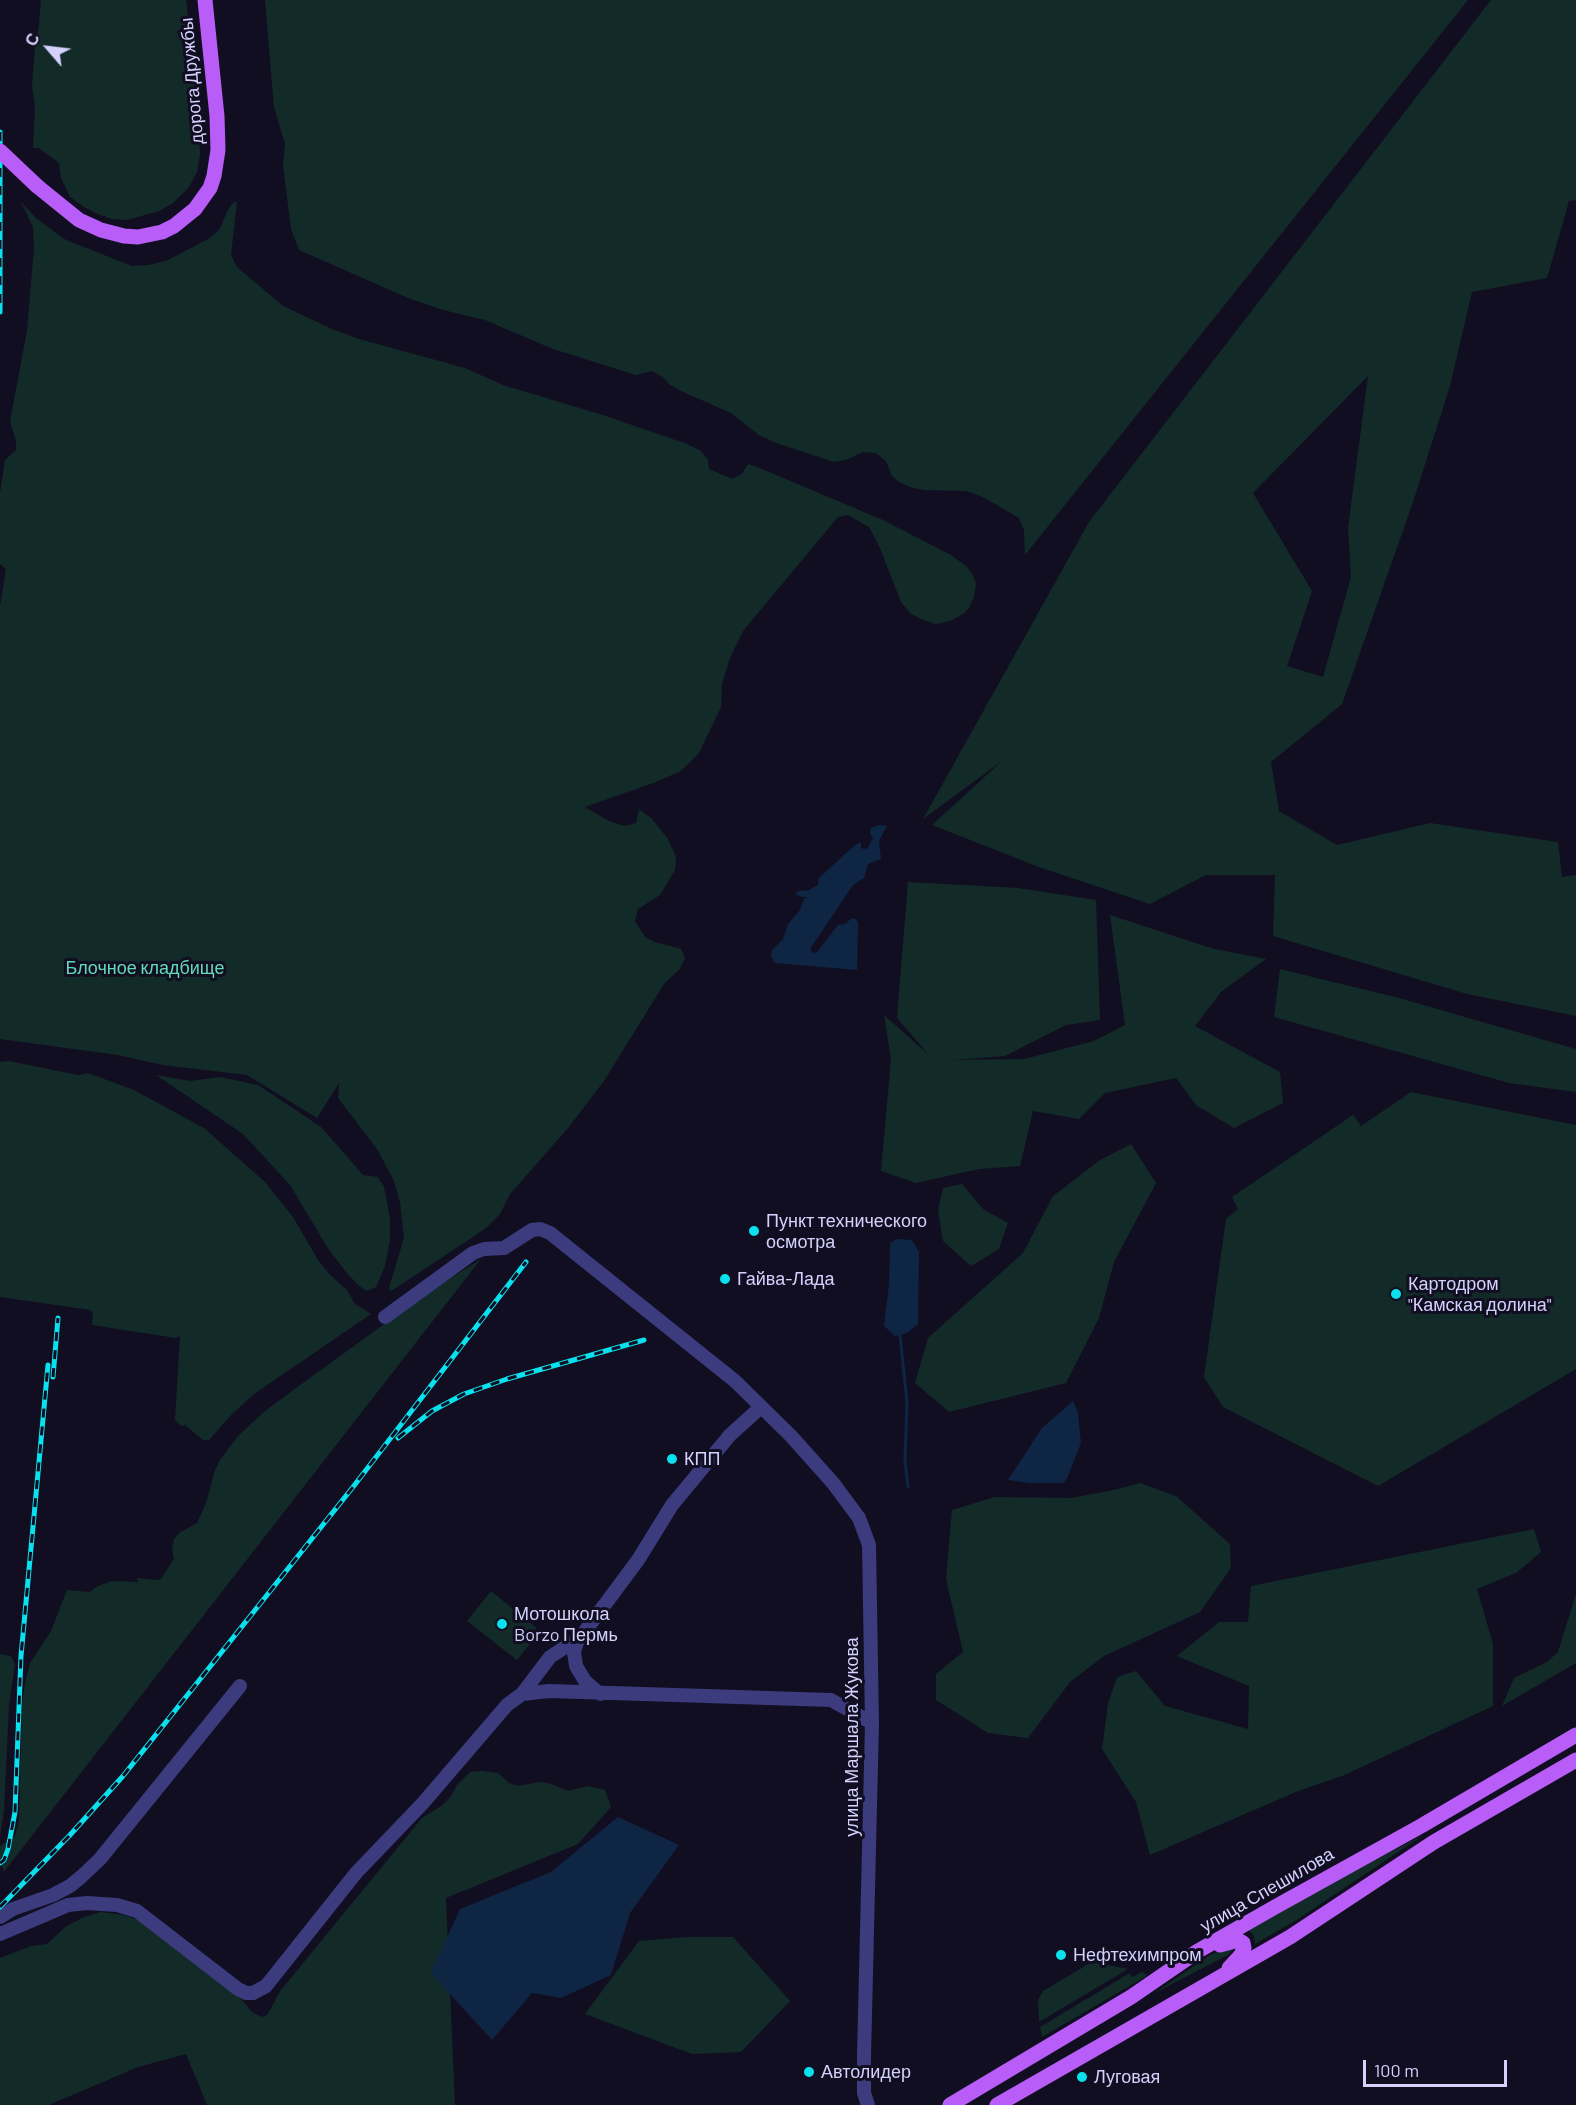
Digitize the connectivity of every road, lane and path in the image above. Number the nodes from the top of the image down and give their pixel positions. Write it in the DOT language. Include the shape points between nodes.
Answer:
graph roads {
  1 [pos="205,0"];
  2 [pos="0,151"];
  3 [pos="385,1317"];
  4 [pos="761,1407"];
  5 [pos="580,1636"];
  6 [pos="240,1686"];
  7 [pos="522,1694"];
  8 [pos="600,1694"];
  9 [pos="872,1723"];
  10 [pos="1576,1735"];
  11 [pos="1576,1760"];
  12 [pos="0,1917"];
  13 [pos="0,1934"];
  14 [pos="1198,1951"];
  15 [pos="1213,1982"];
  16 [pos="867,2105"];
  17 [pos="950,2105"];
  18 [pos="997,2105"];
  1 -- 2 [label="main road, дорога Дружбы, bridge" via="218,150 210,188 195,209 174,226 138,237 101,231 79,220"];
  3 -- 4 [label="street, улица Маршала Жукова" via="473,1253 504,1248 532,1230 540,1230 550,1233 726,1374"];
  4 -- 5 [label="street" via="730,1435 668,1510 635,1565"];
  4 -- 9 [label="street, улица Маршала Жукова" via="833,1483 865,1531 869,1545"];
  5 -- 7 [label="street" via="550,1657"];
  5 -- 8 [label="street" via="574,1652 576,1666"];
  6 -- 12 [label="street" via="100,1859 70,1886"];
  7 -- 8 [label="street"];
  7 -- 13 [label="street" via="507,1705 369,1859 259,1990 246,1993 238,1989 145,1916 117,1905 68,1905"];
  8 -- 9 [label="street" via="831,1700"];
  9 -- 16 [label="street, улица Маршала Жукова" via="864,2056"];
  10 -- 14 [label="main road, улица Спешилова"];
  11 -- 15 [label="main road" via="1434,1842"];
  14 -- 15 [label="main road" via="1231,1941 1242,1943 1241,1955"];
  14 -- 17 [label="main road, улица Спешилова" via="1131,1997"];
  15 -- 18 [label="main road"];
}
